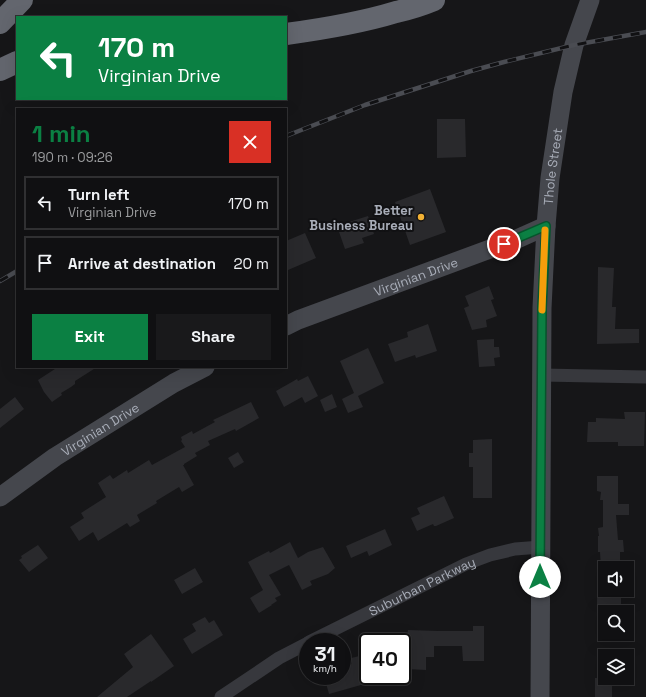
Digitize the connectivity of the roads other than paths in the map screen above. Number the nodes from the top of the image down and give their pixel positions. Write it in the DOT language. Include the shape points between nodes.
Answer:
graph roads {
  1 [pos="22,0"];
  2 [pos="434,0"];
  3 [pos="590,0"];
  4 [pos="0,23"];
  5 [pos="287,34"];
  6 [pos="16,62"];
  7 [pos="0,70"];
  8 [pos="546,226"];
  9 [pos="287,326"];
  10 [pos="203,368"];
  11 [pos="542,375"];
  12 [pos="646,377"];
  13 [pos="0,497"];
  14 [pos="541,547"];
  15 [pos="327,633"];
  16 [pos="299,647"];
  17 [pos="241,691"];
  18 [pos="222,697"];
  19 [pos="540,697"];
  1 -- 4 [label="highway"];
  2 -- 5 [label="highway" via="376,18"];
  3 -- 8 [label="street, Thole Street" via="574,45 563,92 550,178"];
  6 -- 7 [label="highway"];
  8 -- 9 [label="street, Virginian Drive"];
  8 -- 11 [label="street, Thole Street"];
  10 -- 13 [label="street, Virginian Drive" via="174,383 55,457"];
  11 -- 12 [label="street"];
  11 -- 14 [label="street, Thole Street"];
  14 -- 15 [label="street, Suburban Parkway" via="515,549 466,564"];
  14 -- 19 [label="street, Thole Street"];
  16 -- 17 [label="street, Suburban Parkway" via="279,658"];
  17 -- 18 [label="street, Suburban Parkway"];
}
